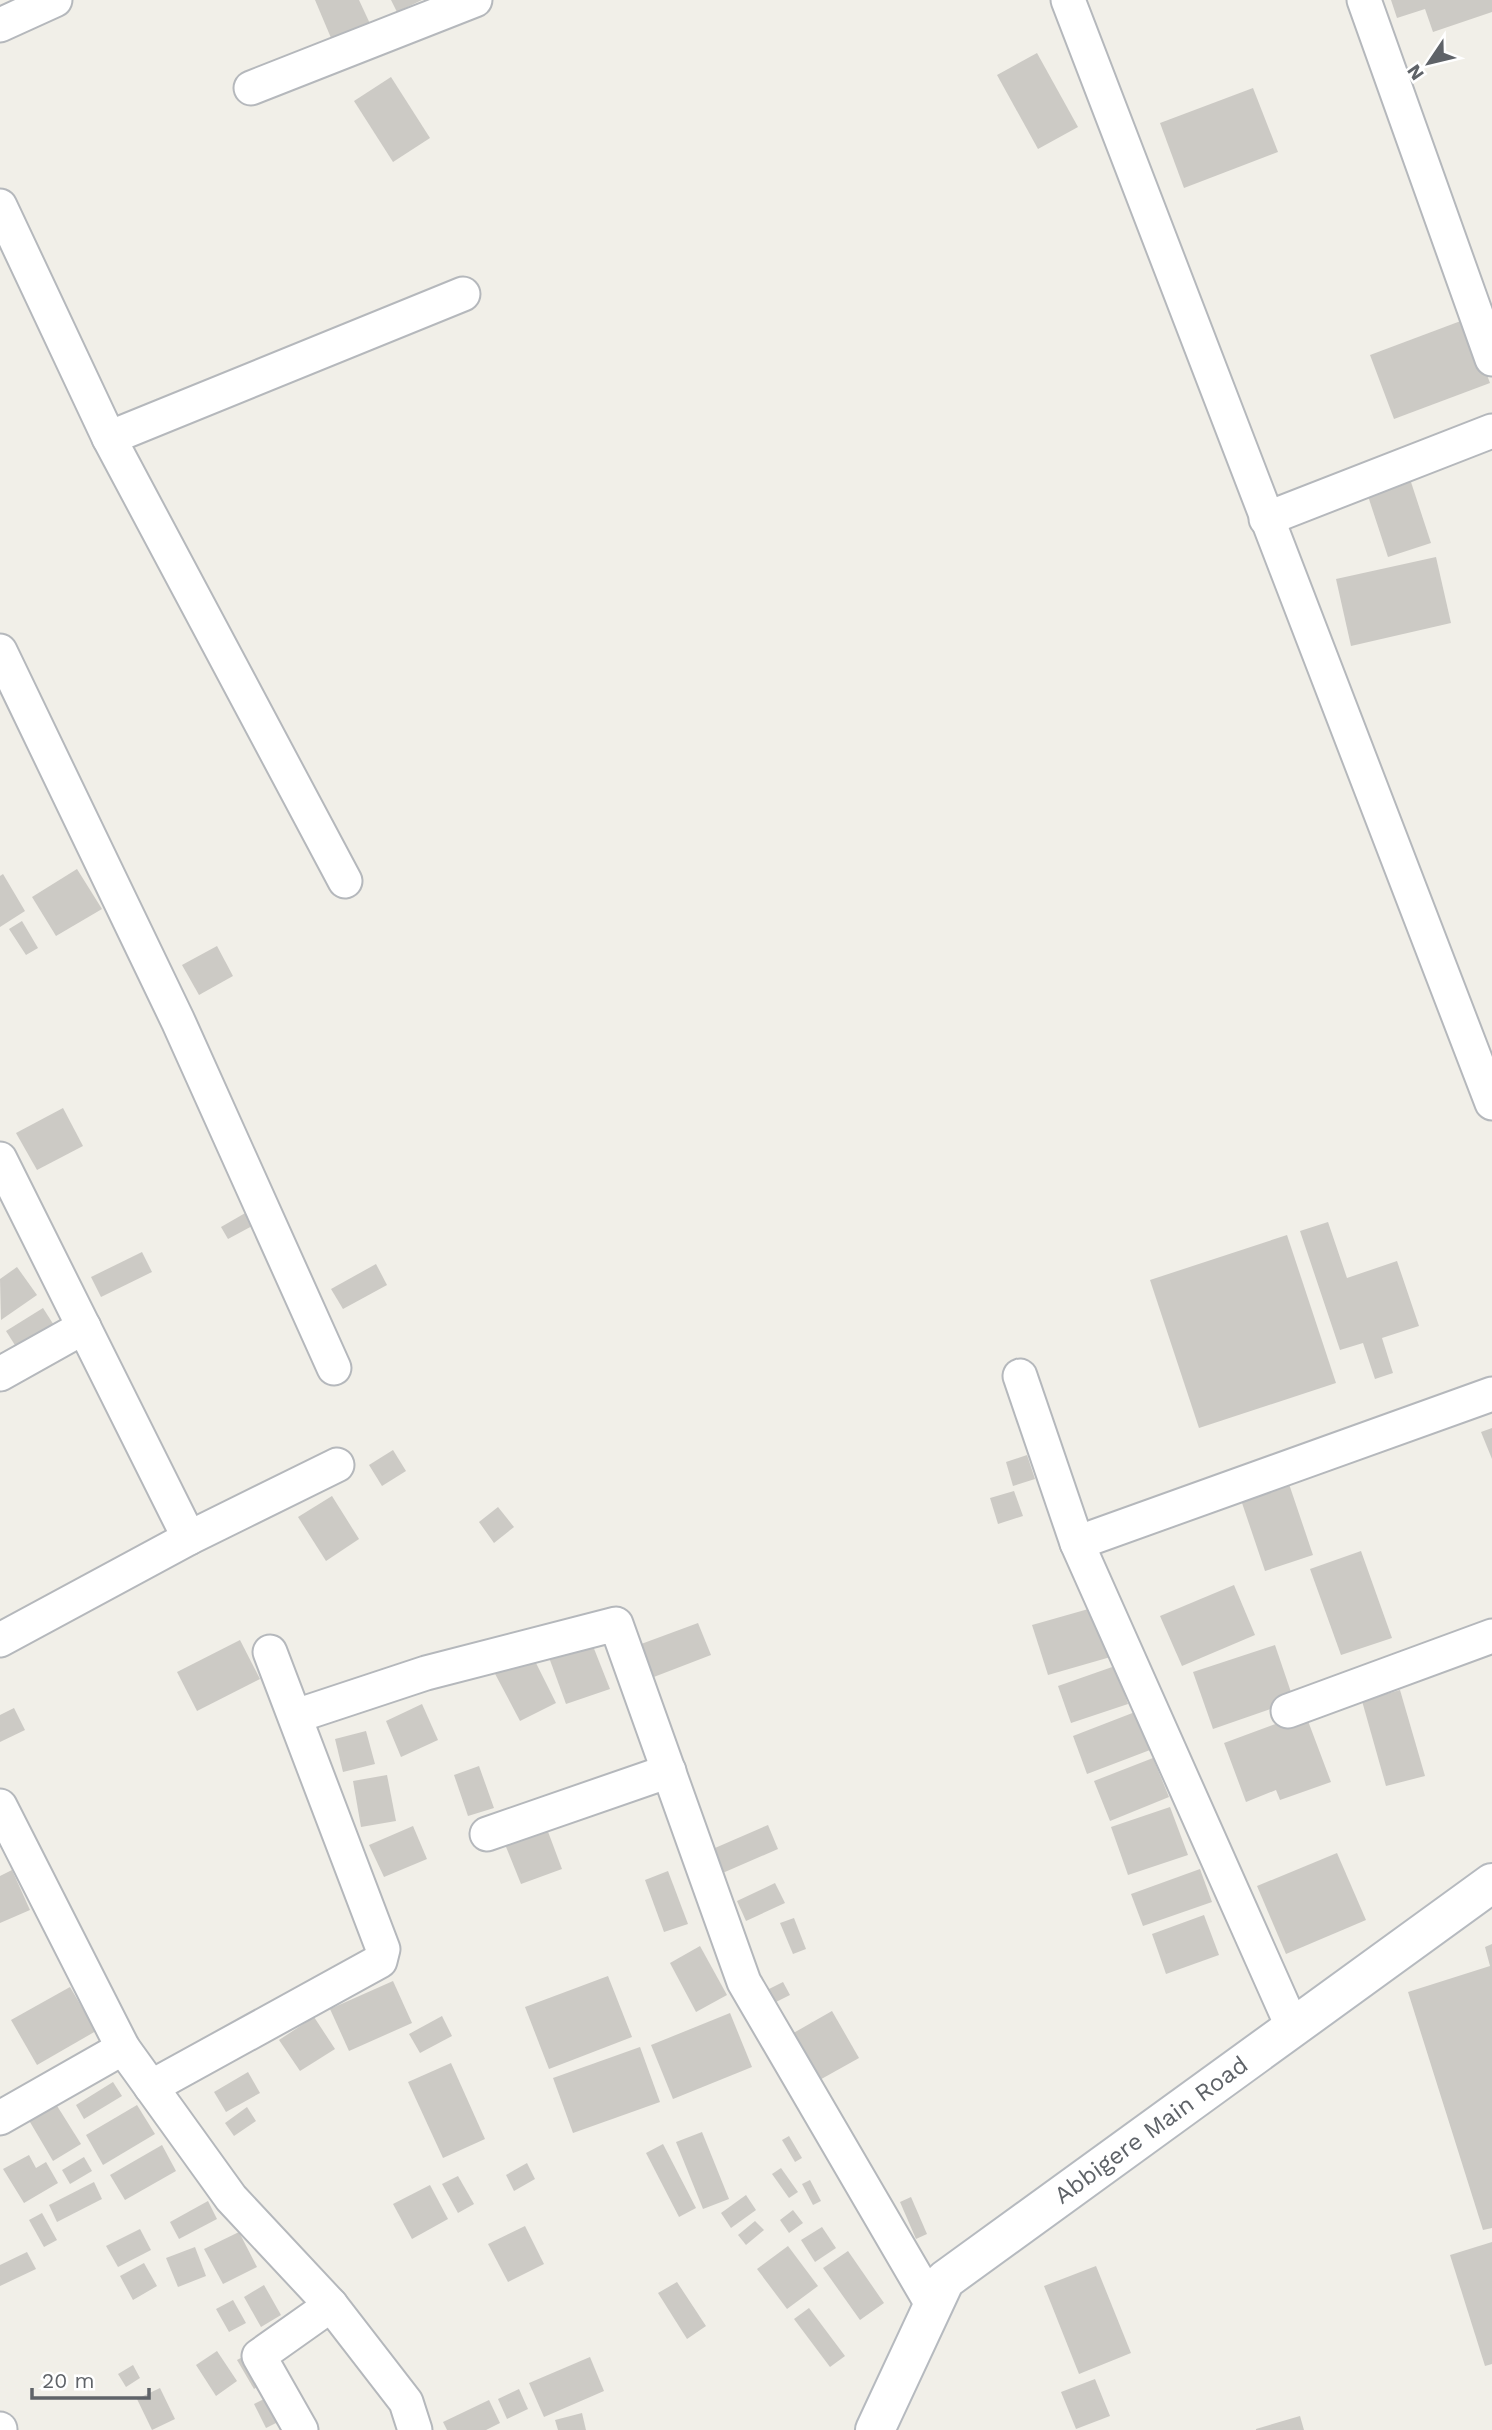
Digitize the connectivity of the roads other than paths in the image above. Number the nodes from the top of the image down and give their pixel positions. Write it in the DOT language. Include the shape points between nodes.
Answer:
graph roads {
  1 [pos="55,0"];
  2 [pos="475,0"];
  3 [pos="1068,0"];
  4 [pos="1364,0"];
  5 [pos="0,25"];
  6 [pos="251,88"];
  7 [pos="0,206"];
  8 [pos="463,294"];
  9 [pos="1492,359"];
  10 [pos="1492,431"];
  11 [pos="110,439"];
  12 [pos="1266,519"];
  13 [pos="0,651"];
  14 [pos="345,881"];
  15 [pos="1492,1103"];
  16 [pos="3,1170"];
  17 [pos="84,1328"];
  18 [pos="334,1368"];
  19 [pos="0,1374"];
  20 [pos="1020,1376"];
  21 [pos="1492,1394"];
  22 [pos="337,1465"];
  23 [pos="189,1538"];
  24 [pos="1077,1543"];
  25 [pos="1492,1636"];
  26 [pos="0,1640"];
  27 [pos="270,1651"];
  28 [pos="1288,1711"];
  29 [pos="296,1716"];
  30 [pos="669,1771"];
  31 [pos="0,1807"];
  32 [pos="487,1834"];
  33 [pos="1492,1883"];
  34 [pos="1293,2028"];
  35 [pos="123,2048"];
  36 [pos="151,2087"];
  37 [pos="0,2118"];
  38 [pos="331,2305"];
  39 [pos="933,2306"];
  40 [pos="301,2430"];
  41 [pos="415,2430"];
  42 [pos="875,2430"];
  1 -- 5 [label="street"];
  2 -- 6 [label="street"];
  3 -- 12 [label="street"];
  4 -- 9 [label="street"];
  7 -- 11 [label="street"];
  8 -- 11 [label="street"];
  10 -- 12 [label="street"];
  11 -- 14 [label="street"];
  12 -- 15 [label="street"];
  13 -- 18 [label="street" via="178,1021"];
  16 -- 17 [label="street"];
  17 -- 19 [label="street"];
  17 -- 23 [label="street"];
  20 -- 24 [label="street"];
  21 -- 24 [label="street"];
  22 -- 23 [label="street"];
  23 -- 26 [label="street"];
  24 -- 34 [label="street"];
  25 -- 28 [label="street"];
  27 -- 29 [label="street"];
  29 -- 30 [label="street" via="426,1673 616,1624"];
  29 -- 36 [label="street" via="383,1949 380,1961"];
  30 -- 32 [label="street"];
  30 -- 39 [label="street" via="744,1982"];
  31 -- 35 [label="street"];
  33 -- 34 [label="main road, Abbigere Main Road"];
  34 -- 39 [label="main road, Abbigere Main Road" via="945,2280"];
  35 -- 36 [label="street"];
  35 -- 37 [label="street"];
  36 -- 38 [label="street" via="231,2199"];
  38 -- 40 [label="street" via="259,2357"];
  38 -- 41 [label="street" via="405,2402"];
  39 -- 42 [label="main road, Abbigere Main Road"];
}
